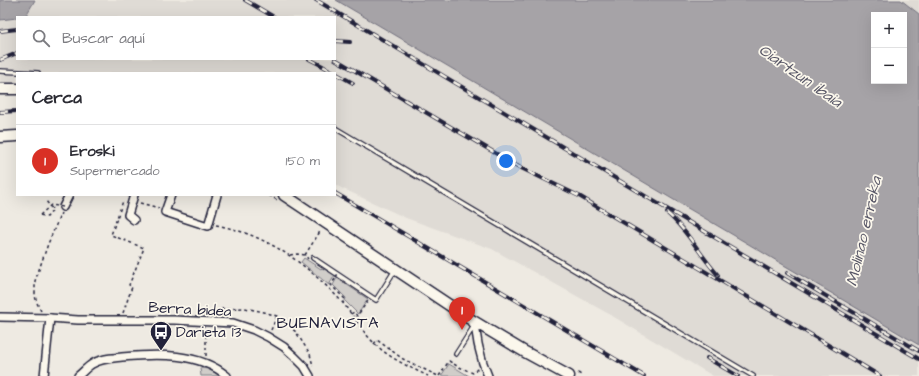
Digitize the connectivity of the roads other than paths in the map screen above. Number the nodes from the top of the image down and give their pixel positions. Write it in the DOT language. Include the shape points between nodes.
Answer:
graph roads {
  1 [pos="0,71"];
  2 [pos="19,72"];
  3 [pos="0,89"];
  4 [pos="16,89"];
  5 [pos="336,129"];
  6 [pos="16,136"];
  7 [pos="0,137"];
  8 [pos="68,196"];
  9 [pos="134,196"];
  10 [pos="171,196"];
  11 [pos="217,196"];
  12 [pos="286,196"];
  13 [pos="63,207"];
  14 [pos="134,220"];
  15 [pos="313,258"];
  16 [pos="396,269"];
  17 [pos="0,318"];
  18 [pos="50,318"];
  19 [pos="472,322"];
  20 [pos="456,354"];
  21 [pos="44,376"];
  22 [pos="78,376"];
  23 [pos="227,376"];
  24 [pos="310,376"];
  25 [pos="488,376"];
  26 [pos="569,376"];
  27 [pos="753,376"];
  1 -- 2 [label="lane"];
  3 -- 4 [label="main road"];
  5 -- 27 [label="lane"];
  6 -- 7 [label="main road"];
  8 -- 13 [label="street"];
  9 -- 14 [label="street" via="128,215"];
  10 -- 11 [label="street" via="165,212 208,226"];
  12 -- 16 [label="main road"];
  15 -- 16 [label="lane" via="376,300"];
  16 -- 19 [label="main road"];
  17 -- 18 [label="street, Berra bidea"];
  18 -- 21 [label="street"];
  18 -- 24 [label="street, Berra bidea" via="233,323 254,330 284,347 304,366"];
  19 -- 20 [label="lane"];
  19 -- 25 [label="street"];
  19 -- 26 [label="main road"];
  22 -- 23 [label="street" via="92,364 104,359 160,356 188,358 206,363"];
}
